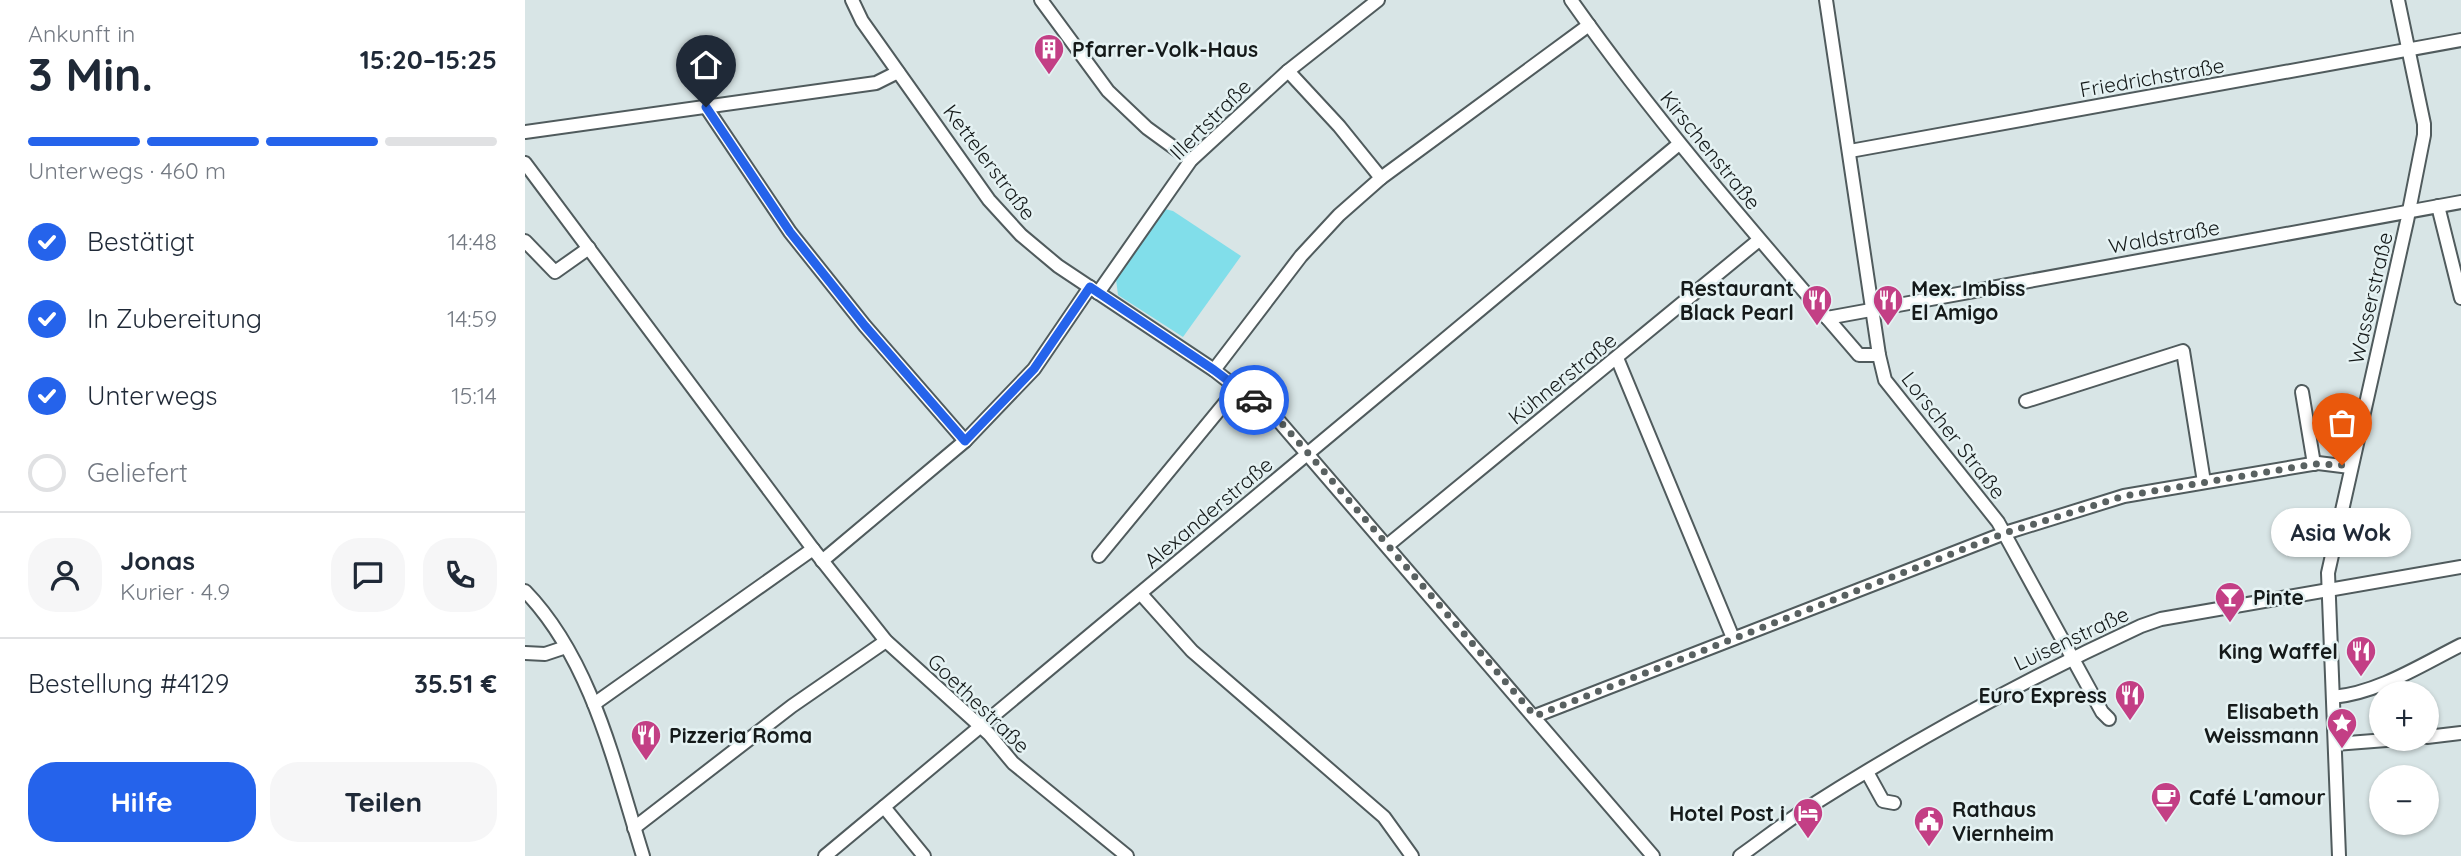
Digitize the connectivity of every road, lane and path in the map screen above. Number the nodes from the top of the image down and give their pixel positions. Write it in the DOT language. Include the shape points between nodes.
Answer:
graph roads {
  1 [pos="852,0"];
  2 [pos="1041,0"];
  3 [pos="1378,0"];
  4 [pos="1571,0"];
  5 [pos="1826,0"];
  6 [pos="2398,0"];
  7 [pos="1589,25"];
  8 [pos="2461,40"];
  9 [pos="2409,50"];
  10 [pos="1288,71"];
  11 [pos="898,72"];
  12 [pos="706,107"];
  13 [pos="525,132"];
  14 [pos="1679,144"];
  15 [pos="1850,151"];
  16 [pos="1191,160"];
  17 [pos="525,163"];
  18 [pos="1381,178"];
  19 [pos="2461,202"];
  20 [pos="2438,206"];
  21 [pos="2409,212"];
  22 [pos="1759,240"];
  23 [pos="525,241"];
  24 [pos="589,248"];
  25 [pos="1094,290"];
  26 [pos="2461,298"];
  27 [pos="1873,308"];
  28 [pos="1827,318"];
  29 [pos="1879,355"];
  30 [pos="1617,358"];
  31 [pos="1214,370"];
  32 [pos="1238,387"];
  33 [pos="2302,392"];
  34 [pos="2026,401"];
  35 [pos="965,441"];
  36 [pos="1308,453"];
  37 [pos="2314,464"];
  38 [pos="2350,467"];
  39 [pos="2204,482"];
  40 [pos="2005,533"];
  41 [pos="1388,545"];
  42 [pos="813,549"];
  43 [pos="1099,556"];
  44 [pos="822,561"];
  45 [pos="2461,567"];
  46 [pos="525,591"];
  47 [pos="2327,591"];
  48 [pos="1141,594"];
  49 [pos="1733,638"];
  50 [pos="885,641"];
  51 [pos="2461,645"];
  52 [pos="566,647"];
  53 [pos="525,653"];
  54 [pos="2072,658"];
  55 [pos="2333,697"];
  56 [pos="594,704"];
  57 [pos="1535,716"];
  58 [pos="2109,719"];
  59 [pos="981,726"];
  60 [pos="2461,733"];
  61 [pos="2439,736"];
  62 [pos="2369,741"];
  63 [pos="2335,744"];
  64 [pos="1867,772"];
  65 [pos="1894,803"];
  66 [pos="884,807"];
  67 [pos="634,828"];
  68 [pos="643,856"];
  69 [pos="825,856"];
  70 [pos="924,856"];
  71 [pos="1127,856"];
  72 [pos="1412,856"];
  73 [pos="1653,856"];
  74 [pos="1740,856"];
  75 [pos="2339,856"];
  1 -- 11 [label="street, Kettelerstraße"];
  2 -- 16 [label="street" via="1108,91 1147,128"];
  3 -- 10 [label="street, Illertstraße"];
  4 -- 7 [label="street, Kirschenstraße"];
  5 -- 15 [label="street, Lorscher Straße"];
  6 -- 9 [label="street, Wasserstraße"];
  7 -- 14 [label="street, Kirschenstraße"];
  7 -- 18 [label="street"];
  8 -- 9 [label="street, Friedrichstraße"];
  9 -- 15 [label="street, Friedrichstraße"];
  9 -- 21 [label="street, Wasserstraße" via="2424,135"];
  10 -- 16 [label="street, Illertstraße"];
  10 -- 18 [label="street"];
  11 -- 12 [label="street" via="876,83"];
  11 -- 25 [label="street, Kettelerstraße" via="1013,227"];
  12 -- 13 [label="street"];
  12 -- 35 [label="street" via="790,232"];
  14 -- 22 [label="street, Kirschenstraße"];
  14 -- 36 [label="street, Alexanderstraße"];
  15 -- 27 [label="street, Lorscher Straße"];
  16 -- 25 [label="street, Illertstraße"];
  17 -- 24 [label="street, Goethestraße"];
  18 -- 31 [label="street" via="1301,256"];
  19 -- 20 [label="street, Waldstraße"];
  20 -- 21 [label="street, Waldstraße"];
  20 -- 26 [label="street"];
  21 -- 27 [label="street, Waldstraße"];
  21 -- 38 [label="street, Wasserstraße"];
  22 -- 28 [label="street, Kirschenstraße"];
  22 -- 30 [label="street, Kühnerstraße"];
  23 -- 24 [label="street" via="555,272"];
  24 -- 42 [label="street, Goethestraße"];
  25 -- 31 [label="street, Kettelerstraße"];
  25 -- 35 [label="street, Illertstraße" via="1034,369"];
  27 -- 28 [label="street"];
  27 -- 29 [label="street, Lorscher Straße"];
  28 -- 29 [label="street" via="1859,355"];
  29 -- 40 [label="street, Lorscher Straße" via="1885,380"];
  30 -- 41 [label="street, Kühnerstraße"];
  30 -- 49 [label="street"];
  31 -- 32 [label="street, Kettelerstraße"];
  32 -- 36 [label="street, Kettelerstraße" via="1278,419"];
  32 -- 43 [label="street"];
  33 -- 37 [label="street"];
  34 -- 39 [label="street" via="2183,351"];
  35 -- 44 [label="street, Illertstraße"];
  36 -- 41 [label="street, Kettelerstraße"];
  36 -- 48 [label="street, Alexanderstraße"];
  37 -- 38 [label="street"];
  37 -- 39 [label="street"];
  38 -- 47 [label="street, Wasserstraße"];
  39 -- 40 [label="street" via="2124,496"];
  40 -- 49 [label="street"];
  40 -- 54 [label="street, Lorscher Straße"];
  41 -- 57 [label="street, Kettelerstraße"];
  42 -- 44 [label="street, Goethestraße"];
  42 -- 56 [label="street"];
  44 -- 50 [label="street, Goethestraße"];
  45 -- 47 [label="street, Luisenstraße"];
  46 -- 52 [label="street"];
  47 -- 54 [label="street, Luisenstraße" via="2161,619"];
  47 -- 55 [label="street, Wasserstraße"];
  48 -- 59 [label="street, Alexanderstraße"];
  48 -- 72 [label="street" via="1192,651 1384,817"];
  49 -- 57 [label="street"];
  50 -- 59 [label="street, Goethestraße"];
  50 -- 67 [label="street"];
  51 -- 55 [label="street" via="2390,680"];
  52 -- 53 [label="street" via="545,654"];
  52 -- 56 [label="street"];
  54 -- 58 [label="street, Lorscher Straße"];
  54 -- 64 [label="street, Luisenstraße"];
  55 -- 63 [label="street, Wasserstraße"];
  56 -- 67 [label="street"];
  57 -- 73 [label="street, Kettelerstraße"];
  59 -- 66 [label="street, Alexanderstraße"];
  59 -- 71 [label="street, Goethestraße" via="1013,763"];
  60 -- 61 [label="street"];
  62 -- 63 [label="street"];
  63 -- 75 [label="street, Wasserstraße"];
  64 -- 65 [label="street" via="1883,801"];
  64 -- 74 [label="street, Luisenstraße"];
  66 -- 69 [label="street, Alexanderstraße"];
  66 -- 70 [label="street"];
  67 -- 68 [label="street"];
}
